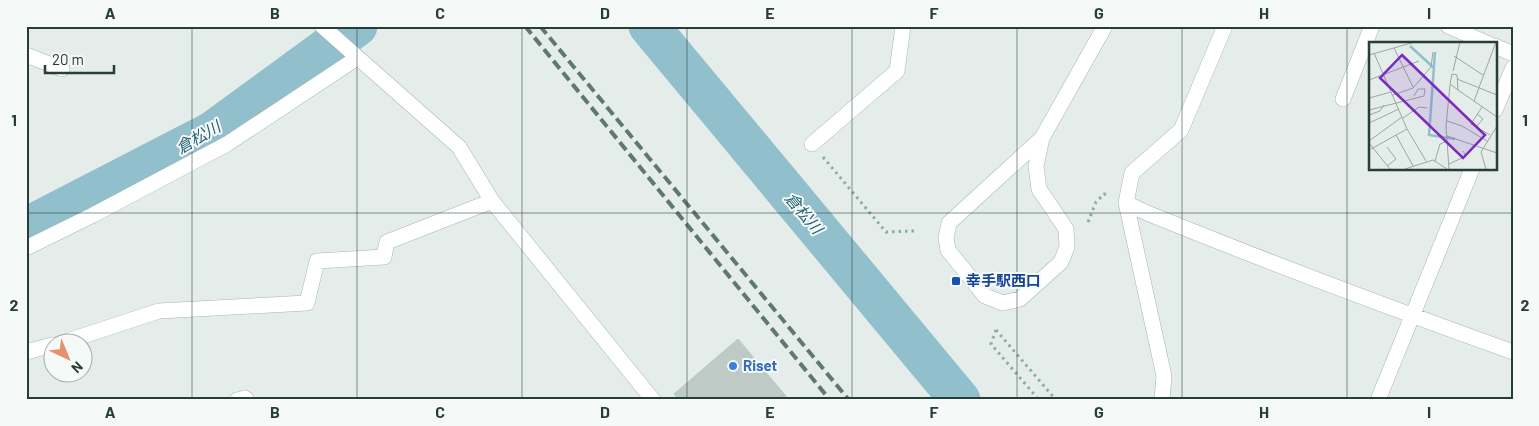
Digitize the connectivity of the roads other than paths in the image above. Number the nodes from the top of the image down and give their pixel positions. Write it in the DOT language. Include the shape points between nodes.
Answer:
graph roads {
  1 [pos="322,26"];
  2 [pos="903,26"];
  3 [pos="1104,26"];
  4 [pos="1225,26"];
  5 [pos="1372,26"];
  6 [pos="1448,26"];
  7 [pos="1484,42"];
  8 [pos="1496,46"];
  9 [pos="1513,54"];
  10 [pos="26,55"];
  11 [pos="355,56"];
  12 [pos="1513,68"];
  13 [pos="62,69"];
  14 [pos="1343,99"];
  15 [pos="1496,108"];
  16 [pos="1042,138"];
  17 [pos="812,144"];
  18 [pos="1472,170"];
  19 [pos="492,201"];
  20 [pos="1126,203"];
  21 [pos="26,248"];
  22 [pos="1411,316"];
  23 [pos="89,334"];
  24 [pos="42,348"];
  25 [pos="26,352"];
  26 [pos="1513,352"];
  27 [pos="237,400"];
  28 [pos="247,400"];
  29 [pos="653,400"];
  30 [pos="1162,400"];
  31 [pos="1378,400"];
  1 -- 11 [label="street"];
  2 -- 17 [label="street" via="897,71"];
  3 -- 16 [label="street"];
  4 -- 20 [label="street" via="1181,130 1132,173"];
  5 -- 14 [label="street"];
  6 -- 7 [label="street"];
  8 -- 9 [label="street"];
  10 -- 13 [label="street"];
  11 -- 19 [label="street" via="459,147"];
  11 -- 21 [label="street" via="227,144"];
  12 -- 15 [label="street"];
  16 -- 16 [label="street" via="1036,166 1039,189 1066,229 1067,247 1062,262 1020,299 1003,303 985,296 948,250 948,223"];
  18 -- 22 [label="street"];
  19 -- 23 [label="street" via="387,242 384,257 317,261 307,303 159,311"];
  19 -- 29 [label="street"];
  20 -- 22 [label="street"];
  20 -- 30 [label="street" via="1164,376"];
  22 -- 26 [label="street"];
  22 -- 31 [label="street"];
  24 -- 25 [label="street"];
  27 -- 28 [label="street"];
}
